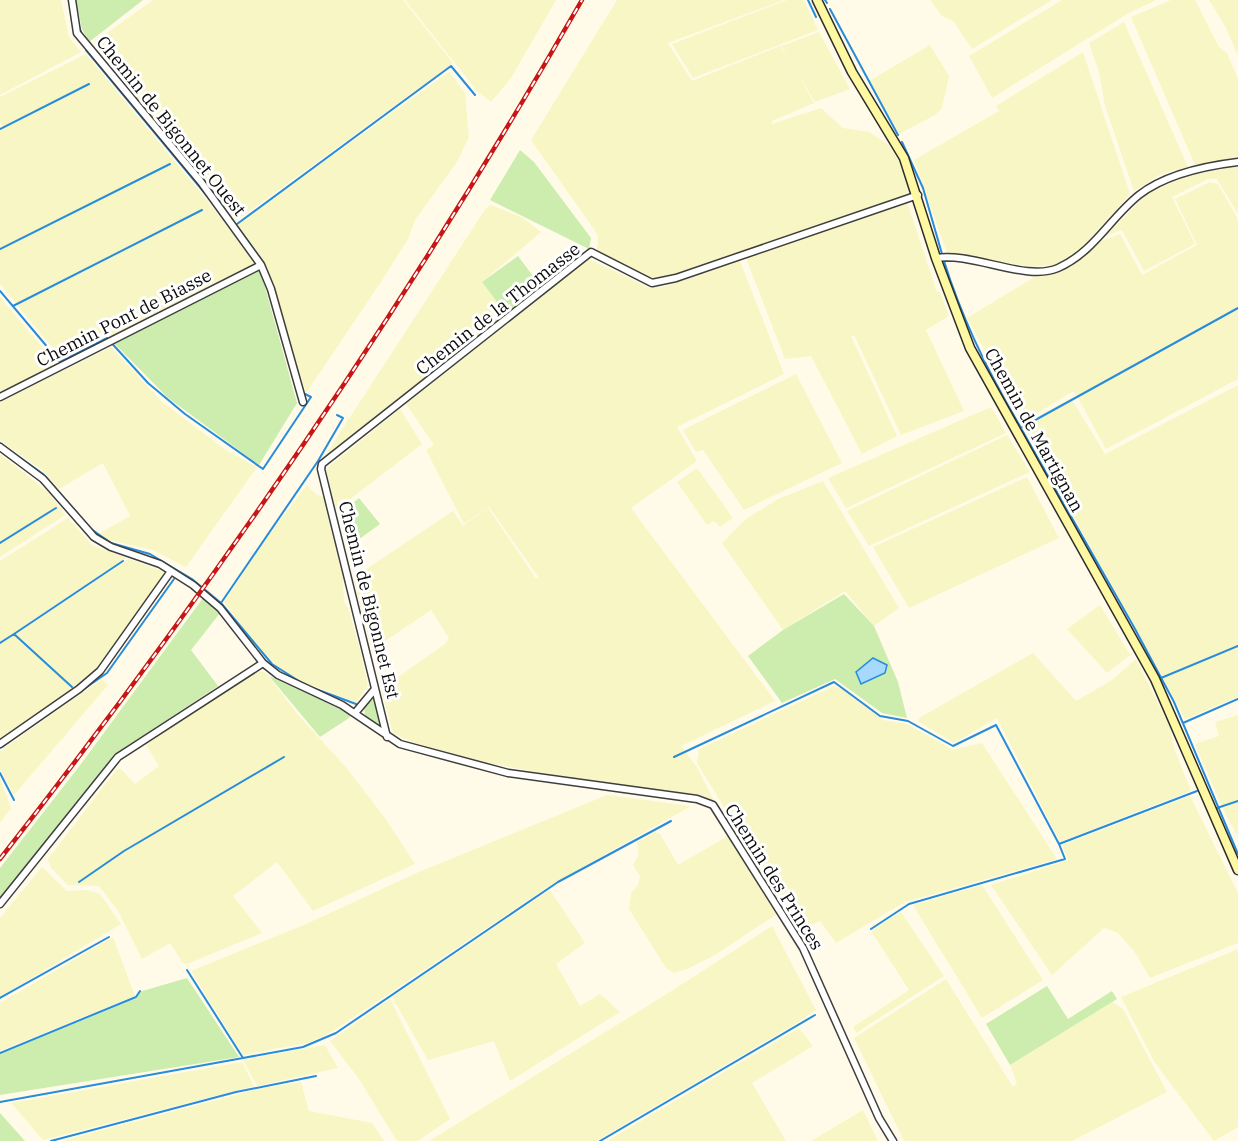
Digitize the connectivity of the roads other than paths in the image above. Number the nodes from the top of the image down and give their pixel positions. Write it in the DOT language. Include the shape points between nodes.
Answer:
graph roads {
  1 [pos="72,0"];
  2 [pos="817,0"];
  3 [pos="1238,162"];
  4 [pos="918,195"];
  5 [pos="936,258"];
  6 [pos="261,265"];
  7 [pos="0,397"];
  8 [pos="303,402"];
  9 [pos="0,447"];
  10 [pos="321,469"];
  11 [pos="171,571"];
  12 [pos="263,663"];
  13 [pos="375,689"];
  14 [pos="355,713"];
  15 [pos="387,737"];
  16 [pos="0,744"];
  17 [pos="1238,870"];
  18 [pos="0,904"];
  19 [pos="893,1141"];
  1 -- 6 [label="street, Chemin de Bigonnet Ouest" via="77,33 201,182"];
  2 -- 4 [label="main road, Chemin de Martignan" via="852,72 904,158"];
  3 -- 5 [label="street" via="1197,170 1149,188 1088,249 1055,269 1028,270"];
  4 -- 5 [label="main road, Chemin de Martignan"];
  4 -- 10 [label="street, Chemin de la Thomasse" via="652,283 591,252"];
  5 -- 17 [label="main road, Chemin de Martignan" via="983,375 1155,679"];
  6 -- 7 [label="street, Chemin Pont de Biasse"];
  6 -- 8 [label="street, Chemin de Bigonnet Ouest"];
  9 -- 11 [label="street, Chemin des Princes" via="43,479 102,543"];
  10 -- 13 [label="street, Chemin de Bigonnet Est"];
  11 -- 12 [label="street, Chemin des Princes" via="220,608"];
  11 -- 16 [label="street" via="100,671"];
  12 -- 14 [label="street, Chemin des Princes" via="278,675"];
  12 -- 18 [label="street" via="117,757"];
  13 -- 14 [label="street"];
  13 -- 15 [label="street, Chemin de Bigonnet Est"];
  14 -- 15 [label="street, Chemin des Princes"];
  15 -- 19 [label="street, Chemin des Princes" via="400,744 508,773 697,799 712,805 803,948"];
}
